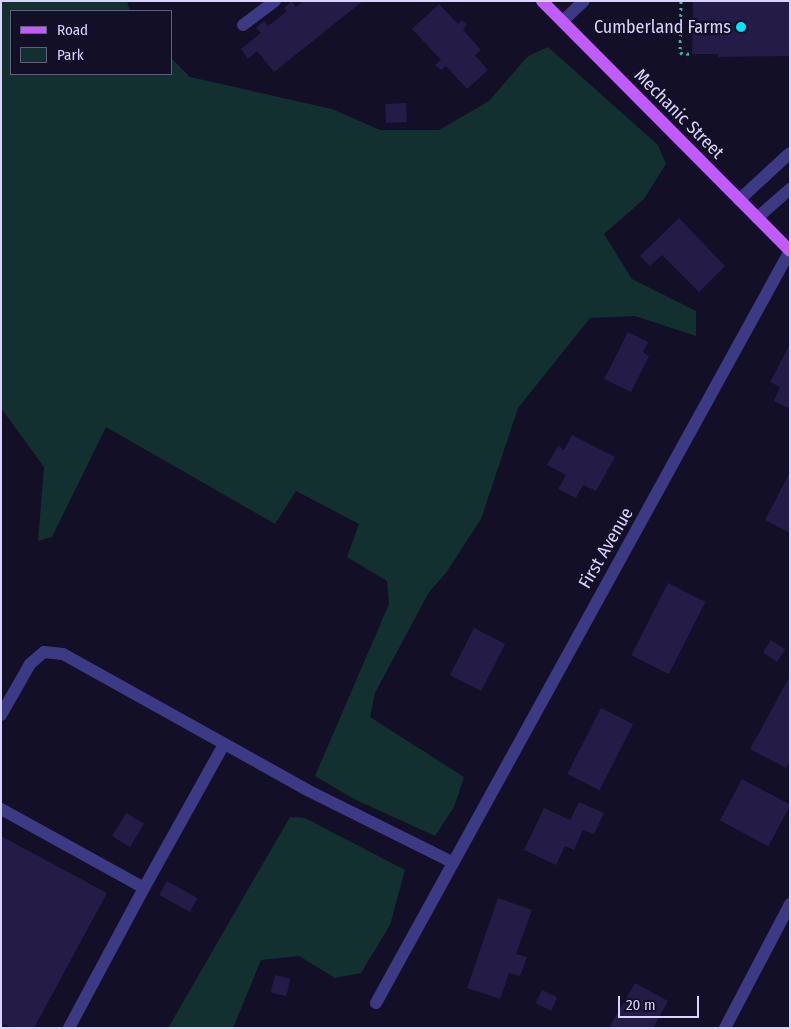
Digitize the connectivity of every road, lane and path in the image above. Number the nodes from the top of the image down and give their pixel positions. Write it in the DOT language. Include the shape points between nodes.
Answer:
graph roads {
  1 [pos="275,1"];
  2 [pos="542,1"];
  3 [pos="584,1"];
  4 [pos="681,1"];
  5 [pos="563,21"];
  6 [pos="243,26"];
  7 [pos="692,54"];
  8 [pos="790,153"];
  9 [pos="790,189"];
  10 [pos="739,200"];
  11 [pos="757,218"];
  12 [pos="790,251"];
  13 [pos="1,715"];
  14 [pos="224,744"];
  15 [pos="1,809"];
  16 [pos="452,862"];
  17 [pos="144,888"];
  18 [pos="790,904"];
  19 [pos="376,1003"];
  20 [pos="69,1028"];
  21 [pos="725,1028"];
  1 -- 6 [label="street"];
  2 -- 5 [label="main road, Mechanic Street"];
  3 -- 5 [label="street"];
  4 -- 7 [label="path" via="680,53"];
  5 -- 10 [label="main road, Mechanic Street"];
  8 -- 10 [label="street"];
  9 -- 11 [label="street"];
  10 -- 11 [label="main road, Mechanic Street"];
  11 -- 12 [label="main road, Mechanic Street"];
  12 -- 16 [label="street, First Avenue"];
  13 -- 14 [label="street" via="30,664 44,652 63,654"];
  14 -- 16 [label="street" via="307,790"];
  14 -- 17 [label="street"];
  15 -- 17 [label="street"];
  16 -- 19 [label="street, First Avenue"];
  17 -- 20 [label="street"];
  18 -- 21 [label="street"];
}
